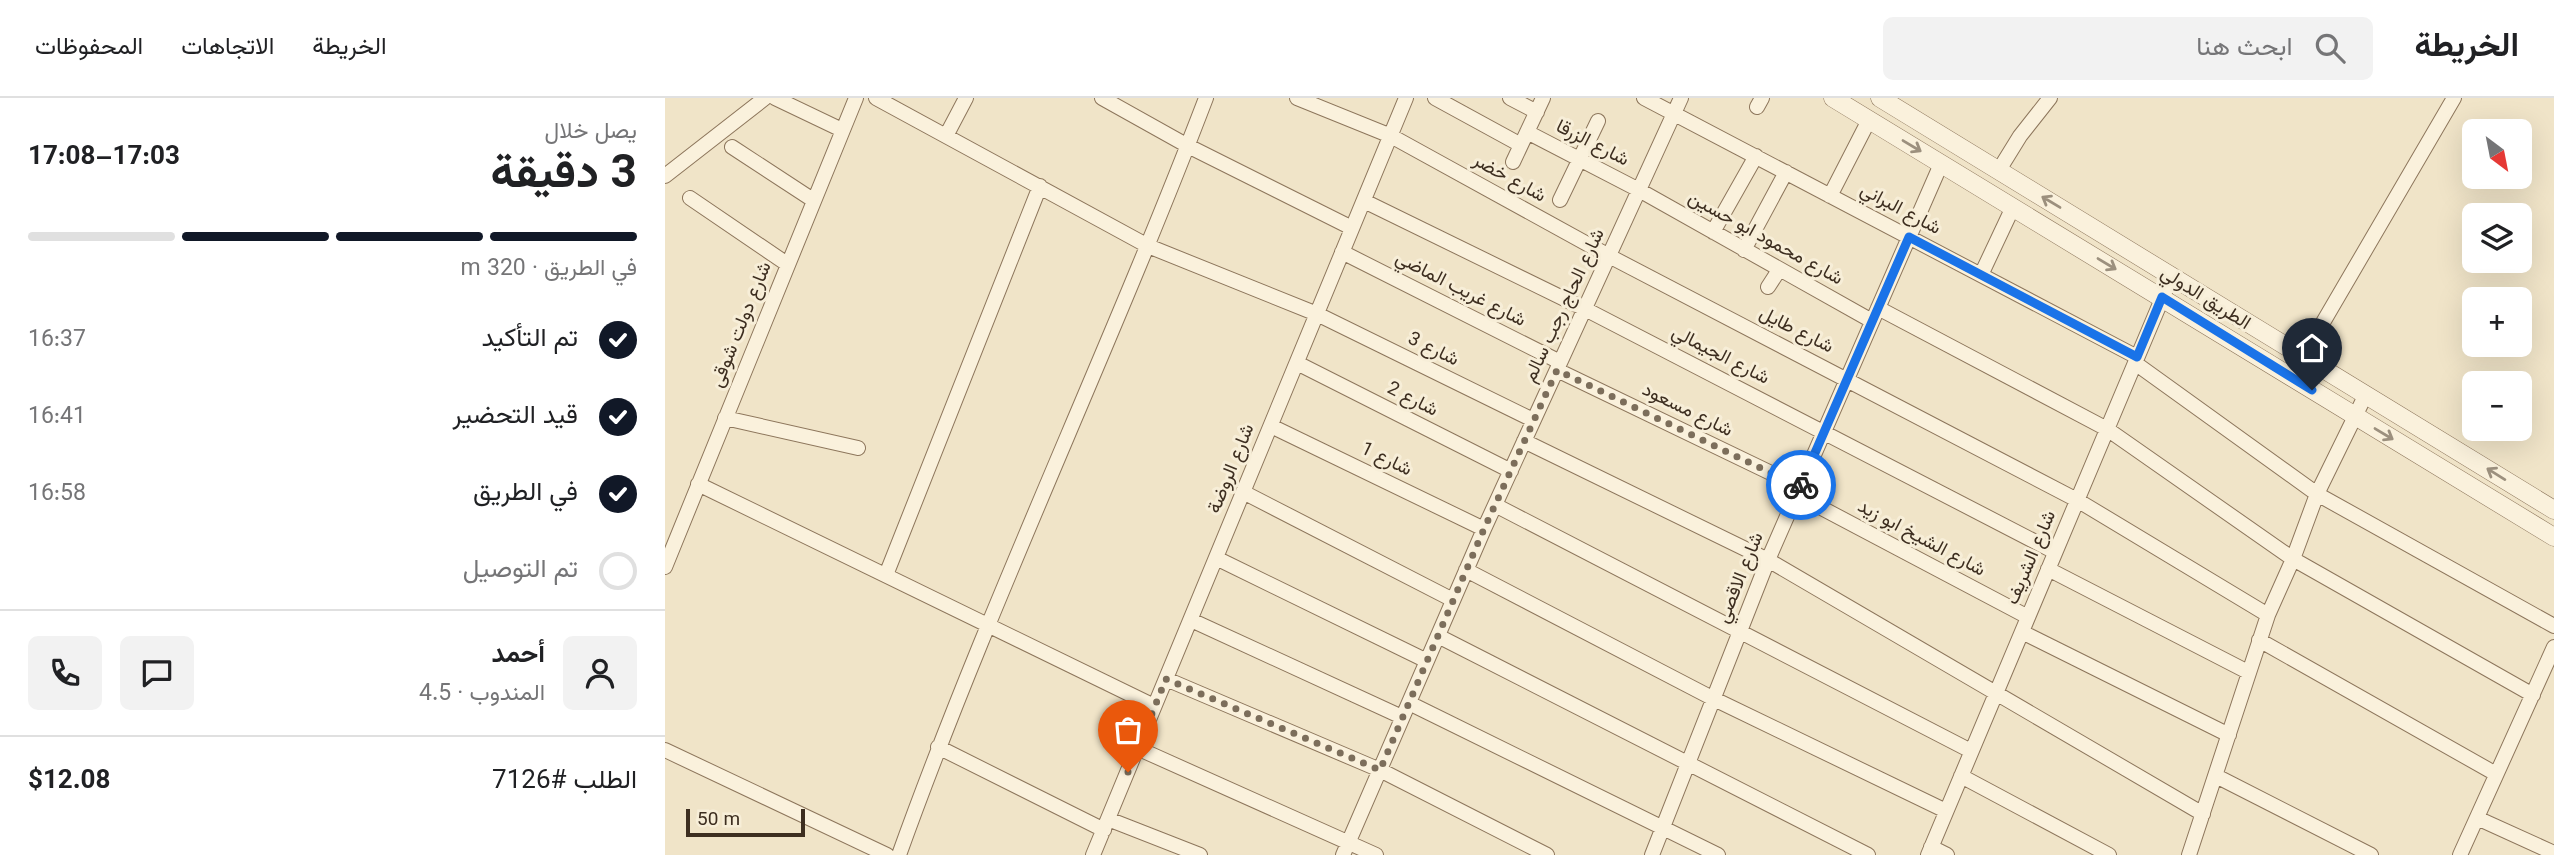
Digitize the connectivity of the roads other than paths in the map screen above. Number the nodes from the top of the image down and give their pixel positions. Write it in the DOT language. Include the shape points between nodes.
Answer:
graph roads {
  1 [pos="765,98"];
  2 [pos="775,98"];
  3 [pos="856,98"];
  4 [pos="876,98"];
  5 [pos="966,98"];
  6 [pos="1102,98"];
  7 [pos="1206,98"];
  8 [pos="1297,98"];
  9 [pos="1406,98"];
  10 [pos="1435,98"];
  11 [pos="1510,98"];
  12 [pos="1543,98"];
  13 [pos="1644,98"];
  14 [pos="1681,98"];
  15 [pos="1833,98"];
  16 [pos="1879,98"];
  17 [pos="2050,98"];
  18 [pos="2454,98"];
  19 [pos="1537,112"];
  20 [pos="1674,114"];
  21 [pos="1869,120"];
  22 [pos="1598,121"];
  23 [pos="842,130"];
  24 [pos="946,136"];
  25 [pos="1391,136"];
  26 [pos="1524,139"];
  27 [pos="1188,146"];
  28 [pos="732,147"];
  29 [pos="1968,152"];
  30 [pos="1756,156"];
  31 [pos="1579,161"];
  32 [pos="1513,162"];
  33 [pos="1948,168"];
  34 [pos="1999,170"];
  35 [pos="1786,172"];
  36 [pos="665,176"];
  37 [pos="1040,186"];
  38 [pos="1639,190"];
  39 [pos="1830,195"];
  40 [pos="690,198"];
  41 [pos="813,200"];
  42 [pos="1560,200"];
  43 [pos="1364,201"];
  44 [pos="2013,207"];
  45 [pos="1352,228"];
  46 [pos="1713,232"];
  47 [pos="1909,237"];
  48 [pos="1148,246"];
  49 [pos="1744,250"];
  50 [pos="1342,252"];
  51 [pos="1609,256"];
  52 [pos="787,264"];
  53 [pos="1779,270"];
  54 [pos="1981,275"];
  55 [pos="2172,275"];
  56 [pos="1769,287"];
  57 [pos="2162,297"];
  58 [pos="1585,309"];
  59 [pos="1317,314"];
  60 [pos="1875,314"];
  61 [pos="2304,355"];
  62 [pos="2136,360"];
  63 [pos="1297,363"];
  64 [pos="1559,366"];
  65 [pos="1847,379"];
  66 [pos="2366,394"];
  67 [pos="2355,416"];
  68 [pos="725,418"];
  69 [pos="1534,420"];
  70 [pos="1271,426"];
  71 [pos="2107,429"];
  72 [pos="1824,431"];
  73 [pos="1524,441"];
  74 [pos="858,448"];
  75 [pos="1511,471"];
  76 [pos="698,484"];
  77 [pos="1798,491"];
  78 [pos="1243,492"];
  79 [pos="2317,494"];
  80 [pos="2077,500"];
  81 [pos="1495,505"];
  82 [pos="2554,510"];
  83 [pos="1484,529"];
  84 [pos="2554,537"];
  85 [pos="2055,552"];
  86 [pos="1216,558"];
  87 [pos="2293,559"];
  88 [pos="1768,560"];
  89 [pos="665,567"];
  90 [pos="2048,569"];
  91 [pos="1466,570"];
  92 [pos="886,575"];
  93 [pos="1453,600"];
  94 [pos="2268,615"];
  95 [pos="2028,617"];
  96 [pos="1191,620"];
  97 [pos="990,626"];
  98 [pos="2554,626"];
  99 [pos="1740,631"];
  100 [pos="2022,632"];
  101 [pos="1438,636"];
  102 [pos="2259,640"];
  103 [pos="2554,647"];
  104 [pos="1427,660"];
  105 [pos="2248,672"];
  106 [pos="1166,679"];
  107 [pos="1997,691"];
  108 [pos="2533,695"];
  109 [pos="1714,699"];
  110 [pos="1409,702"];
  111 [pos="1154,706"];
  112 [pos="1402,717"];
  113 [pos="2229,735"];
  114 [pos="938,747"];
  115 [pos="1137,748"];
  116 [pos="665,750"];
  117 [pos="1971,751"];
  118 [pos="1689,764"];
  119 [pos="1380,770"];
  120 [pos="2496,774"];
  121 [pos="1961,776"];
  122 [pos="2216,776"];
  123 [pos="1946,811"];
  124 [pos="2203,814"];
  125 [pos="2477,818"];
  126 [pos="1106,824"];
  127 [pos="1663,827"];
  128 [pos="1346,849"];
  129 [pos="1929,851"];
  130 [pos="2554,853"];
  131 [pos="887,855"];
  132 [pos="899,855"];
  133 [pos="1093,855"];
  134 [pos="1200,855"];
  135 [pos="1376,855"];
  136 [pos="1547,855"];
  137 [pos="1652,855"];
  138 [pos="1718,855"];
  139 [pos="1868,855"];
  140 [pos="1947,855"];
  141 [pos="2109,855"];
  142 [pos="2189,855"];
  143 [pos="2371,855"];
  144 [pos="2460,855"];
  1 -- 36 [label="street"];
  2 -- 23 [label="street"];
  3 -- 23 [label="street, شارع دولت شوقى"];
  4 -- 24 [label="street, شارع 3"];
  5 -- 24 [label="street"];
  6 -- 27 [label="street"];
  7 -- 27 [label="street"];
  8 -- 25 [label="street, شارع خضر"];
  9 -- 25 [label="street, شارع الروضة"];
  10 -- 26 [label="street, شارع الزرقا"];
  11 -- 19 [label="street"];
  12 -- 19 [label="street"];
  13 -- 20 [label="street, شارع البراني"];
  14 -- 20 [label="street, شارع الحاج رجب سالم"];
  15 -- 21 [label="street, الطريق الدولي"];
  16 -- 29 [label="street, الطريق الدولي"];
  17 -- 34 [label="street"];
  18 -- 61 [label="street"];
  19 -- 26 [label="street"];
  20 -- 30 [label="street, شارع البراني"];
  20 -- 38 [label="street, شارع الحاج رجب سالم"];
  21 -- 33 [label="street, الطريق الدولي, one-way"];
  21 -- 39 [label="street"];
  22 -- 31 [label="street"];
  23 -- 41 [label="street, شارع دولت شوقى"];
  24 -- 37 [label="street, شارع 3"];
  25 -- 43 [label="street, شارع الروضة"];
  25 -- 51 [label="street, شارع خضر"];
  26 -- 31 [label="street, شارع الزرقا"];
  26 -- 32 [label="street"];
  27 -- 45 [label="street"];
  27 -- 48 [label="street"];
  28 -- 41 [label="street"];
  29 -- 33 [label="street"];
  29 -- 34 [label="street, الطريق الدولي"];
  30 -- 35 [label="street, شارع البراني"];
  30 -- 46 [label="street"];
  31 -- 38 [label="street, شارع الزرقا"];
  31 -- 42 [label="street"];
  33 -- 44 [label="street, الطريق الدولي"];
  33 -- 47 [label="street, شارع الاقصي"];
  55 -- 34 [label="street, الطريق الدولي, one-way"];
  35 -- 39 [label="street, شارع البراني"];
  35 -- 49 [label="street"];
  37 -- 48 [label="street, شارع 3"];
  37 -- 92 [label="street"];
  38 -- 46 [label="street, شارع محمود ابو حسين"];
  38 -- 51 [label="street, شارع الحاج رجب سالم"];
  39 -- 47 [label="street, شارع البراني"];
  40 -- 52 [label="street"];
  41 -- 52 [label="street, شارع دولت شوقى"];
  43 -- 45 [label="street, شارع الروضة"];
  43 -- 58 [label="street, شارع الجيمالي"];
  44 -- 54 [label="street"];
  44 -- 57 [label="street, الطريق الدولي, one-way"];
  45 -- 50 [label="street, شارع الروضة"];
  46 -- 49 [label="street, شارع محمود ابو حسين"];
  47 -- 54 [label="street, شارع البراني"];
  47 -- 60 [label="street, شارع الاقصي"];
  48 -- 59 [label="street, شارع 3"];
  48 -- 97 [label="street"];
  49 -- 53 [label="street, شارع محمود ابو حسين"];
  50 -- 59 [label="street, شارع الروضة"];
  50 -- 64 [label="street, شارع غريب الماضي"];
  51 -- 58 [label="street, شارع الحاج رجب سالم"];
  51 -- 65 [label="street, شارع طايل"];
  52 -- 68 [label="street, شارع دولت شوقى"];
  53 -- 56 [label="street"];
  53 -- 60 [label="street, شارع محمود ابو حسين"];
  54 -- 62 [label="street, شارع البراني"];
  55 -- 57 [label="street, شارع الشريف"];
  55 -- 61 [label="street, الطريق الدولي"];
  57 -- 62 [label="street, شارع الشريف"];
  57 -- 67 [label="street, الطريق الدولي"];
  58 -- 64 [label="street, شارع الحاج رجب سالم"];
  58 -- 72 [label="street, شارع الجيمالي"];
  59 -- 63 [label="street, شارع الروضة"];
  59 -- 69 [label="street, شارع 3"];
  60 -- 65 [label="street, شارع الاقصي"];
  60 -- 71 [label="street, شارع محمود ابو حسين"];
  61 -- 66 [label="street, الطريق الدولي"];
  62 -- 71 [label="street, شارع الشريف"];
  62 -- 79 [label="street, شارع البراني"];
  63 -- 70 [label="street, شارع الروضة"];
  63 -- 75 [label="street, شارع 2"];
  64 -- 69 [label="street, شارع الحاج رجب سالم"];
  64 -- 77 [label="street, شارع مسعود"];
  65 -- 72 [label="street, شارع الاقصي"];
  65 -- 80 [label="street, شارع طايل"];
  66 -- 67 [label="street"];
  82 -- 66 [label="street, الطريق الدولي, one-way"];
  67 -- 79 [label="street"];
  67 -- 84 [label="street, الطريق الدولي, one-way"];
  68 -- 74 [label="street"];
  68 -- 76 [label="street, شارع دولت شوقى"];
  69 -- 73 [label="street, شارع الحاج رجب سالم"];
  70 -- 78 [label="street, شارع الروضة"];
  70 -- 83 [label="street, شارع 1"];
  71 -- 80 [label="street, شارع الشريف"];
  71 -- 87 [label="street, شارع محمود ابو حسين"];
  72 -- 77 [label="street, شارع الاقصي"];
  72 -- 85 [label="street, شارع الجيمالي"];
  73 -- 75 [label="street, شارع الحاج رجب سالم"];
  73 -- 88 [label="street"];
  75 -- 81 [label="street, شارع الحاج رجب سالم"];
  76 -- 89 [label="street, شارع دولت شوقى"];
  76 -- 92 [label="street"];
  77 -- 88 [label="street, شارع الاقصي"];
  77 -- 95 [label="street, شارع الشيخ ابو زيد"];
  78 -- 86 [label="street, شارع الروضة"];
  78 -- 93 [label="street"];
  79 -- 87 [label="street"];
  79 -- 98 [label="street, شارع البراني"];
  80 -- 85 [label="street, شارع الشريف"];
  80 -- 94 [label="street, شارع طايل"];
  81 -- 83 [label="street, شارع الحاج رجب سالم"];
  81 -- 99 [label="street"];
  83 -- 91 [label="street, شارع الحاج رجب سالم"];
  85 -- 90 [label="street, شارع الشريف"];
  86 -- 96 [label="street, شارع الروضة"];
  86 -- 104 [label="street"];
  87 -- 94 [label="street"];
  87 -- 108 [label="street, شارع محمود ابو حسين"];
  88 -- 99 [label="street, شارع الاقصي"];
  88 -- 107 [label="street"];
  90 -- 95 [label="street, شارع الشريف"];
  90 -- 105 [label="street"];
  91 -- 93 [label="street, شارع الحاج رجب سالم"];
  91 -- 109 [label="street"];
  92 -- 97 [label="street"];
  93 -- 101 [label="street, شارع الحاج رجب سالم"];
  94 -- 102 [label="street"];
  95 -- 100 [label="street, شارع الشريف"];
  96 -- 106 [label="street, شارع الروضة"];
  96 -- 112 [label="street"];
  97 -- 111 [label="street"];
  97 -- 114 [label="street"];
  99 -- 109 [label="street, شارع الاقصي"];
  99 -- 117 [label="street"];
  100 -- 107 [label="street, شارع الشريف"];
  100 -- 113 [label="street"];
  101 -- 104 [label="street, شارع الحاج رجب سالم"];
  101 -- 118 [label="street"];
  102 -- 105 [label="street"];
  102 -- 120 [label="street"];
  103 -- 108 [label="street"];
  104 -- 110 [label="street, شارع الحاج رجب سالم"];
  105 -- 113 [label="street"];
  106 -- 111 [label="street, شارع الروضة"];
  106 -- 119 [label="street"];
  107 -- 117 [label="street, شارع الشريف"];
  107 -- 124 [label="street"];
  108 -- 120 [label="street"];
  109 -- 118 [label="street, شارع الاقصي"];
  109 -- 123 [label="street"];
  110 -- 112 [label="street, شارع الحاج رجب سالم"];
  110 -- 127 [label="street"];
  111 -- 115 [label="street, شارع الروضة"];
  112 -- 119 [label="street, شارع الحاج رجب سالم"];
  113 -- 122 [label="street"];
  114 -- 126 [label="street"];
  114 -- 132 [label="street"];
  115 -- 126 [label="street, شارع الروضة"];
  115 -- 128 [label="street"];
  116 -- 131 [label="street"];
  117 -- 121 [label="street, شارع الشريف"];
  118 -- 127 [label="street, شارع الاقصي"];
  118 -- 139 [label="street"];
  119 -- 128 [label="street, شارع الحاج رجب سالم"];
  119 -- 136 [label="street"];
  120 -- 125 [label="street"];
  121 -- 123 [label="street, شارع الشريف"];
  121 -- 141 [label="street"];
  122 -- 124 [label="street"];
  122 -- 143 [label="street"];
  123 -- 129 [label="street, شارع الشريف"];
  124 -- 142 [label="street"];
  125 -- 130 [label="street"];
  125 -- 144 [label="street"];
  126 -- 133 [label="street, شارع الروضة"];
  126 -- 134 [label="street"];
  127 -- 137 [label="street, شارع الاقصي"];
  127 -- 138 [label="street"];
  128 -- 135 [label="street"];
  129 -- 140 [label="street"];
}
